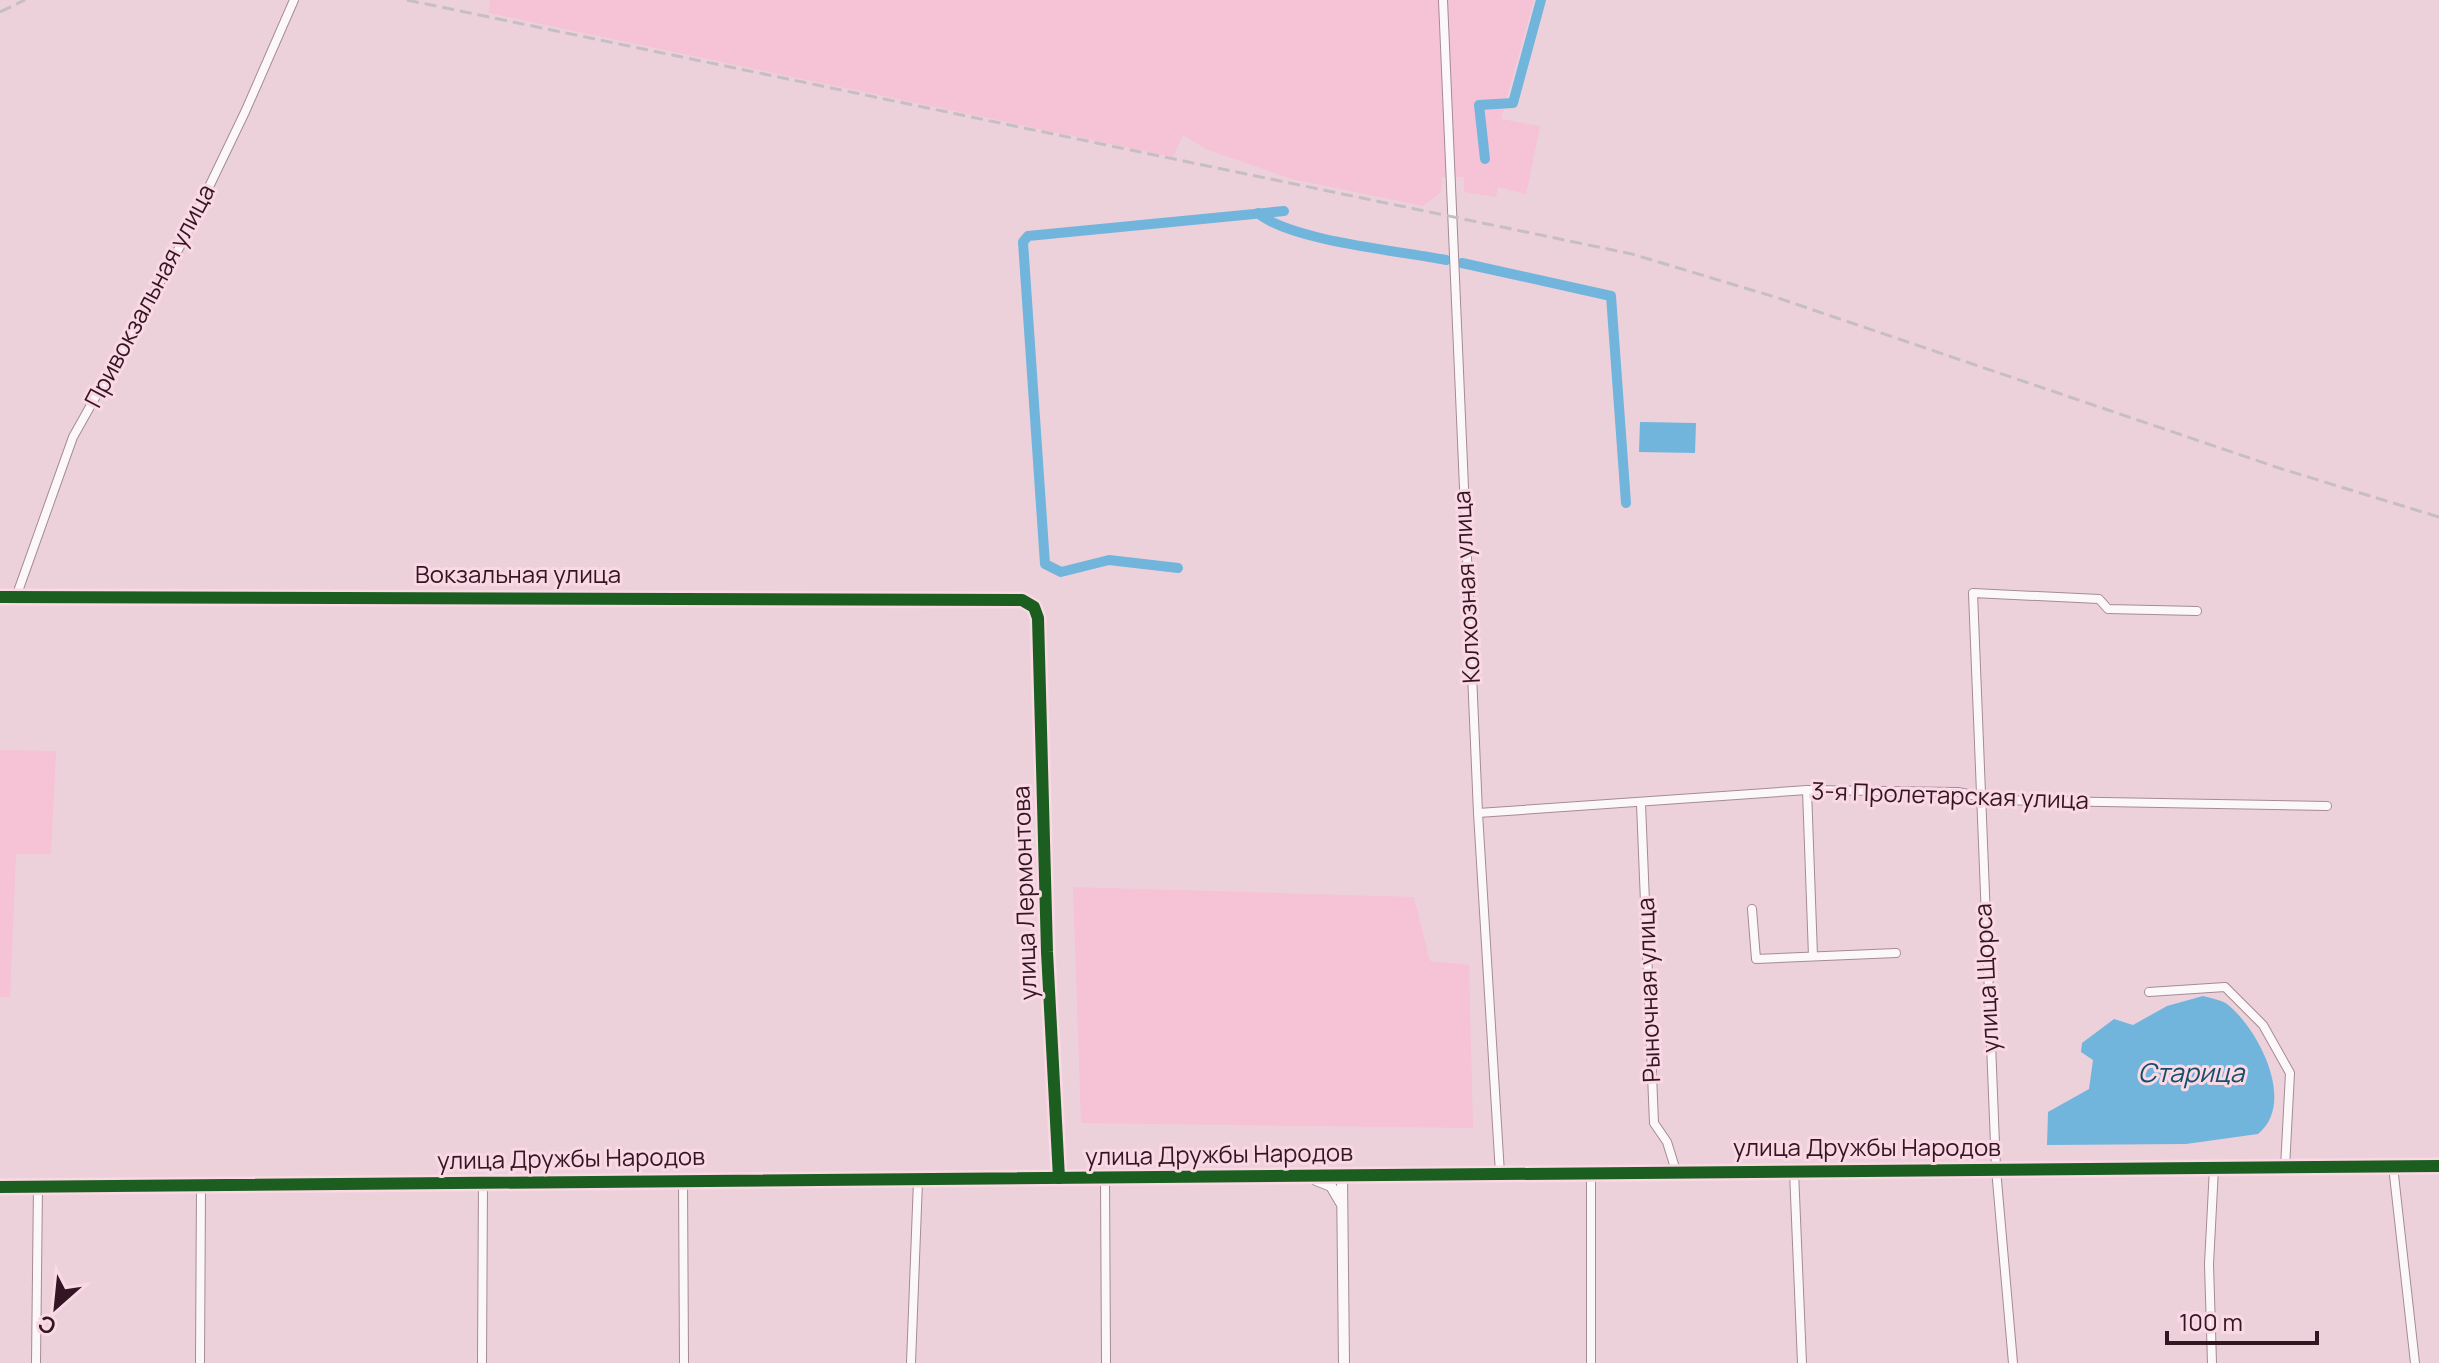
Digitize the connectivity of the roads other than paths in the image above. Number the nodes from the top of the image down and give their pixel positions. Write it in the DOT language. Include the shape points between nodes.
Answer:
graph roads {
  1 [pos="294,0"];
  2 [pos="1443,0"];
  3 [pos="0,597"];
  4 [pos="16,597"];
  5 [pos="1034,607"];
  6 [pos="2197,611"];
  7 [pos="1807,790"];
  8 [pos="1978,797"];
  9 [pos="1641,804"];
  10 [pos="2327,806"];
  11 [pos="1478,813"];
  12 [pos="1752,909"];
  13 [pos="1896,953"];
  14 [pos="1813,956"];
  15 [pos="2149,992"];
  16 [pos="2393,1166"];
  17 [pos="2439,1166"];
  18 [pos="2214,1168"];
  19 [pos="2285,1168"];
  20 [pos="1996,1169"];
  21 [pos="1676,1171"];
  22 [pos="1794,1171"];
  23 [pos="1591,1173"];
  24 [pos="1500,1174"];
  25 [pos="1342,1176"];
  26 [pos="1366,1176"];
  27 [pos="1307,1177"];
  28 [pos="1059,1178"];
  29 [pos="1105,1178"];
  30 [pos="683,1179"];
  31 [pos="918,1181"];
  32 [pos="483,1182"];
  33 [pos="38,1186"];
  34 [pos="201,1186"];
  35 [pos="0,1187"];
  36 [pos="1343,1206"];
  37 [pos="36,1363"];
  38 [pos="200,1363"];
  39 [pos="482,1363"];
  40 [pos="684,1363"];
  41 [pos="911,1363"];
  42 [pos="1106,1363"];
  43 [pos="1344,1363"];
  44 [pos="1591,1363"];
  45 [pos="1802,1363"];
  46 [pos="2013,1363"];
  47 [pos="2212,1363"];
  48 [pos="2415,1363"];
  1 -- 4 [label="street, Привокзальная улица" via="183,241 73,437"];
  2 -- 11 [label="street, Колхозная улица"];
  3 -- 4 [label="street, Вокзальная улица"];
  4 -- 5 [label="street, Вокзальная улица" via="987,598 1022,600"];
  5 -- 28 [label="street, улица Лермонтова"];
  6 -- 8 [label="street, улица Щорса" via="2108,609 2099,599 1973,593"];
  7 -- 8 [label="street, 3-я Пролетарская улица" via="1958,792"];
  7 -- 9 [label="street, 3-я Пролетарская улица"];
  7 -- 14 [label="street"];
  8 -- 10 [label="street, 3-я Пролетарская улица"];
  8 -- 20 [label="street, улица Щорса"];
  9 -- 11 [label="street, 3-я Пролетарская улица"];
  9 -- 21 [label="street, Рыночная улица" via="1654,1123"];
  11 -- 24 [label="street, Колхозная улица"];
  12 -- 14 [label="street" via="1756,959"];
  13 -- 14 [label="street"];
  15 -- 19 [label="street" via="2225,987 2263,1025 2290,1073"];
  16 -- 17 [label="street, улица Дружбы Народов"];
  16 -- 19 [label="street, улица Дружбы Народов"];
  16 -- 48 [label="street"];
  18 -- 19 [label="street, улица Дружбы Народов"];
  18 -- 20 [label="street, улица Дружбы Народов"];
  18 -- 47 [label="street" via="2209,1264"];
  20 -- 22 [label="street, улица Дружбы Народов"];
  20 -- 46 [label="street, улица Щорса"];
  21 -- 22 [label="street, улица Дружбы Народов"];
  21 -- 23 [label="street, улица Дружбы Народов"];
  22 -- 45 [label="street"];
  23 -- 24 [label="street, улица Дружбы Народов"];
  23 -- 44 [label="street"];
  24 -- 26 [label="street, улица Дружбы Народов"];
  25 -- 26 [label="street, улица Дружбы Народов"];
  25 -- 27 [label="street, улица Дружбы Народов"];
  25 -- 36 [label="street"];
  26 -- 36 [label="street" via="1351,1186"];
  27 -- 29 [label="street, улица Дружбы Народов"];
  27 -- 36 [label="street" via="1331,1186"];
  28 -- 29 [label="street, улица Дружбы Народов"];
  28 -- 31 [label="street, улица Дружбы Народов"];
  29 -- 42 [label="street"];
  30 -- 31 [label="street, улица Дружбы Народов"];
  30 -- 32 [label="street, улица Дружбы Народов"];
  30 -- 40 [label="street"];
  31 -- 41 [label="street"];
  32 -- 34 [label="street, улица Дружбы Народов"];
  32 -- 39 [label="street"];
  33 -- 34 [label="street, улица Дружбы Народов"];
  33 -- 35 [label="street, улица Дружбы Народов"];
  33 -- 37 [label="street"];
  34 -- 38 [label="street"];
  36 -- 43 [label="street"];
}
